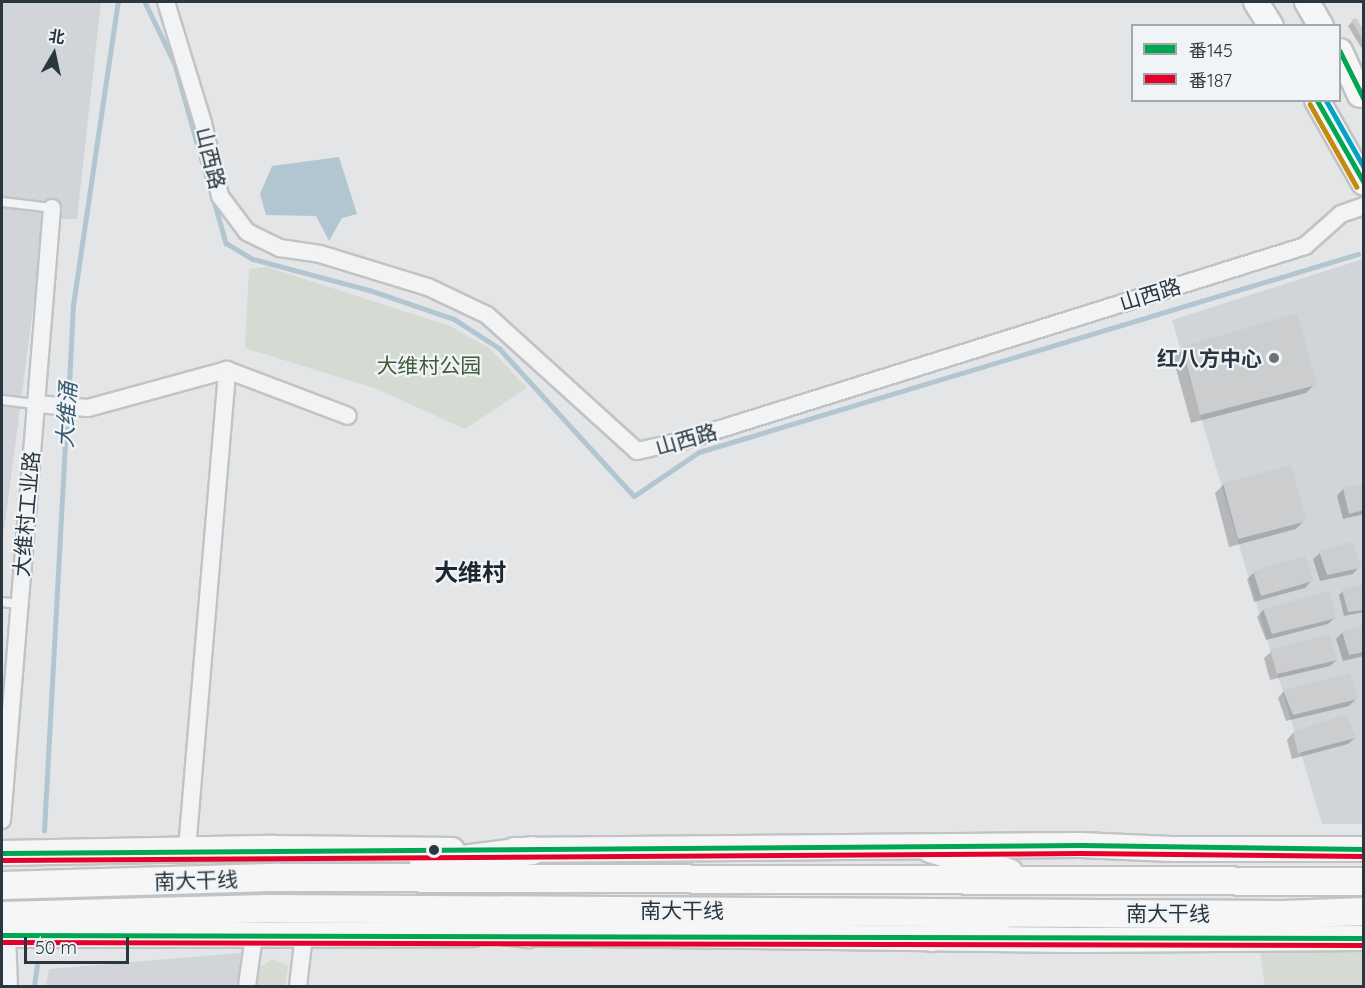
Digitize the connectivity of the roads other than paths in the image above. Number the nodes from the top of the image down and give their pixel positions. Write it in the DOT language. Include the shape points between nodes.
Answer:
graph roads {
  1 [pos="166,2"];
  2 [pos="1256,2"];
  3 [pos="1265,2"];
  4 [pos="1307,2"];
  5 [pos="1316,2"];
  6 [pos="1270,24"];
  7 [pos="1277,24"];
  8 [pos="1320,24"];
  9 [pos="1327,24"];
  10 [pos="1341,53"];
  11 [pos="1341,60"];
  12 [pos="1362,98"];
  13 [pos="1318,102"];
  14 [pos="1364,183"];
  15 [pos="2,202"];
  16 [pos="1364,206"];
  17 [pos="52,208"];
  18 [pos="227,370"];
  19 [pos="2,400"];
  20 [pos="35,404"];
  21 [pos="348,416"];
  22 [pos="10,603"];
  23 [pos="2,820"];
  24 [pos="930,848"];
  25 [pos="188,849"];
  26 [pos="1364,849"];
  27 [pos="532,850"];
  28 [pos="2,853"];
  29 [pos="317,877"];
  30 [pos="1035,880"];
  31 [pos="1364,881"];
  32 [pos="2,885"];
  33 [pos="313,908"];
  34 [pos="1364,911"];
  35 [pos="1034,912"];
  36 [pos="17,931"];
  37 [pos="527,933"];
  38 [pos="304,935"];
  39 [pos="254,936"];
  40 [pos="932,937"];
  41 [pos="1364,938"];
  42 [pos="9,987"];
  43 [pos="247,987"];
  44 [pos="298,987"];
  1 -- 16 [label="street, 山西路" via="203,123 220,196 247,232 280,248 320,254 428,287 487,315 638,451 682,441 1305,246 1341,214"];
  2 -- 6 [label="main road"];
  3 -- 7 [label="main road"];
  4 -- 8 [label="main road"];
  5 -- 9 [label="main road"];
  10 -- 12 [label="main road"];
  11 -- 12 [label="main road"];
  13 -- 14 [label="main road"];
  15 -- 17 [label="lane"];
  17 -- 20 [label="street, 大维村工业路"];
  18 -- 20 [label="street" via="88,408"];
  18 -- 21 [label="street"];
  18 -- 25 [label="street"];
  19 -- 20 [label="lane"];
  20 -- 22 [label="street, 大维村工业路"];
  22 -- 23 [label="street, 大维村工业路"];
  24 -- 26 [label="main road" via="1081,845"];
  24 -- 27 [label="main road"];
  24 -- 30 [label="highway"];
  25 -- 27 [label="main road"];
  25 -- 28 [label="main road"];
  27 -- 29 [label="highway"];
  29 -- 30 [label="highway, 南大干线"];
  29 -- 32 [label="highway, 南大干线"];
  30 -- 31 [label="highway, 南大干线"];
  33 -- 35 [label="highway, 南大干线"];
  33 -- 36 [label="highway, 南大干线" via="84,915"];
  33 -- 37 [label="highway"];
  34 -- 35 [label="highway, 南大干线"];
  35 -- 40 [label="highway"];
  36 -- 39 [label="main road"];
  36 -- 42 [label="street"];
  37 -- 38 [label="main road"];
  37 -- 40 [label="main road"];
  38 -- 39 [label="main road"];
  38 -- 44 [label="street"];
  39 -- 43 [label="street"];
  40 -- 41 [label="main road"];
}
